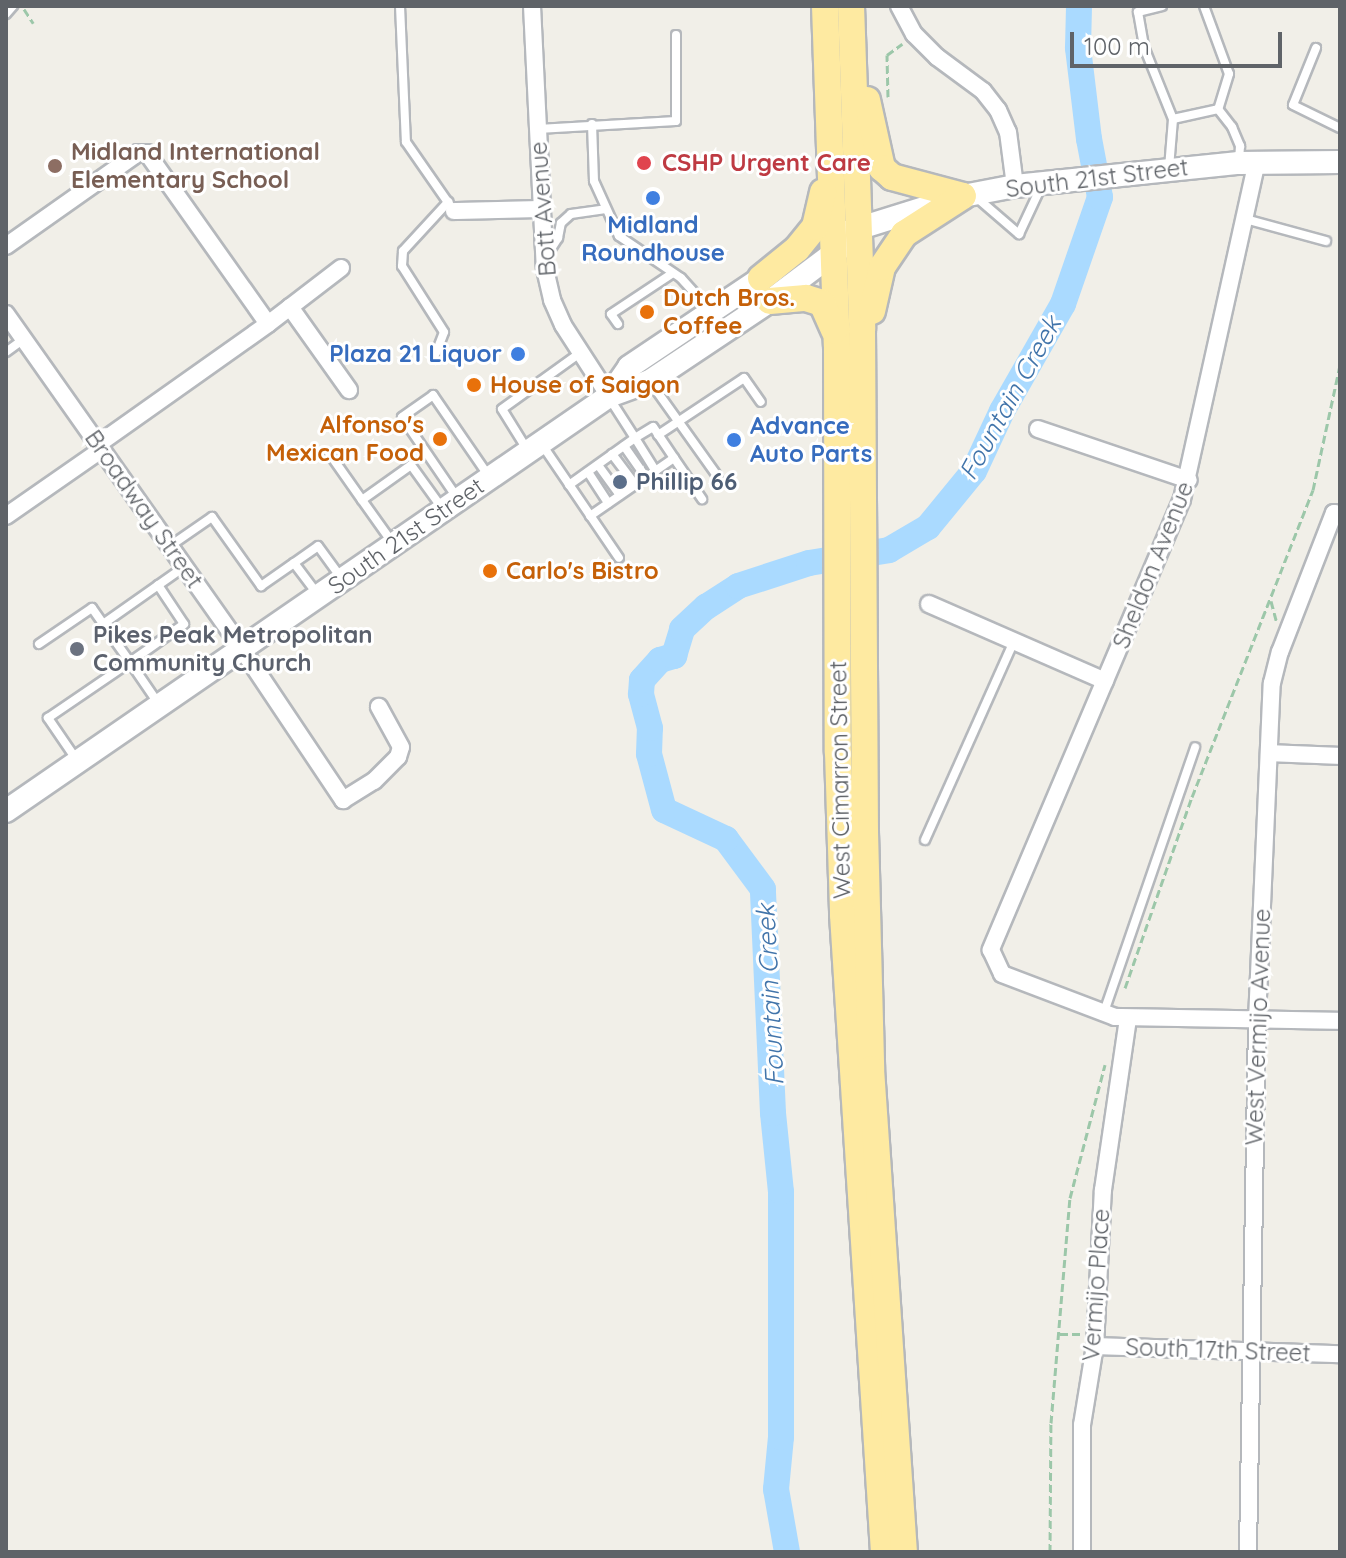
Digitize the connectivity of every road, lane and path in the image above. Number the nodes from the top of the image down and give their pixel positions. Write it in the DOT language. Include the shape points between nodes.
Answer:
graph roads {
  1 [pos="13,6"];
  2 [pos="21,6"];
  3 [pos="400,6"];
  4 [pos="532,6"];
  5 [pos="825,6"];
  6 [pos="851,6"];
  7 [pos="899,6"];
  8 [pos="1162,6"];
  9 [pos="1204,6"];
  10 [pos="1137,9"];
  11 [pos="6,14"];
  12 [pos="33,23"];
  13 [pos="914,34"];
  14 [pos="676,35"];
  15 [pos="853,42"];
  16 [pos="1316,48"];
  17 [pos="828,88"];
  18 [pos="888,102"];
  19 [pos="1218,109"];
  20 [pos="1173,119"];
  21 [pos="592,124"];
  22 [pos="1340,128"];
  23 [pos="537,129"];
  24 [pos="1248,162"];
  25 [pos="1340,162"];
  26 [pos="1169,169"];
  27 [pos="1043,183"];
  28 [pos="1015,186"];
  29 [pos="968,195"];
  30 [pos="451,206"];
  31 [pos="542,209"];
  32 [pos="606,209"];
  33 [pos="1245,219"];
  34 [pos="860,229"];
  35 [pos="1326,241"];
  36 [pos="834,245"];
  37 [pos="6,246"];
  38 [pos="545,258"];
  39 [pos="341,268"];
  40 [pos="673,273"];
  41 [pos="683,281"];
  42 [pos="672,288"];
  43 [pos="765,290"];
  44 [pos="290,307"];
  45 [pos="712,312"];
  46 [pos="6,314"];
  47 [pos="268,324"];
  48 [pos="618,324"];
  49 [pos="24,339"];
  50 [pos="837,346"];
  51 [pos="6,352"];
  52 [pos="436,353"];
  53 [pos="580,353"];
  54 [pos="1340,365"];
  55 [pos="650,381"];
  56 [pos="863,382"];
  57 [pos="349,390"];
  58 [pos="609,396"];
  59 [pos="761,402"];
  60 [pos="678,422"];
  61 [pos="1038,429"];
  62 [pos="658,435"];
  63 [pos="635,438"];
  64 [pos="624,446"];
  65 [pos="99,447"];
  66 [pos="535,447"];
  67 [pos="329,453"];
  68 [pos="612,454"];
  69 [pos="674,458"];
  70 [pos="598,465"];
  71 [pos="656,471"];
  72 [pos="588,472"];
  73 [pos="718,477"];
  74 [pos="490,478"];
  75 [pos="646,478"];
  76 [pos="1189,480"];
  77 [pos="569,485"];
  78 [pos="635,485"];
  79 [pos="1313,490"];
  80 [pos="620,495"];
  81 [pos="702,499"];
  82 [pos="362,500"];
  83 [pos="608,503"];
  84 [pos="451,505"];
  85 [pos="1337,514"];
  86 [pos="6,516"];
  87 [pos="590,516"];
  88 [pos="393,545"];
  89 [pos="170,547"];
  90 [pos="619,558"];
  91 [pos="294,563"];
  92 [pos="184,567"];
  93 [pos="342,580"];
  94 [pos="158,585"];
  95 [pos="318,596"];
  96 [pos="929,604"];
  97 [pos="103,624"];
  98 [pos="1014,641"];
  99 [pos="39,644"];
  100 [pos="242,649"];
  101 [pos="130,662"];
  102 [pos="1105,681"];
  103 [pos="160,705"];
  104 [pos="379,707"];
  105 [pos="1195,747"];
  106 [pos="1269,753"];
  107 [pos="1340,756"];
  108 [pos="78,762"];
  109 [pos="6,811"];
  110 [pos="925,840"];
  111 [pos="1103,1013"];
  112 [pos="1128,1019"];
  113 [pos="1257,1020"];
  114 [pos="1340,1021"];
  115 [pos="1060,1334"];
  116 [pos="1095,1340"];
  117 [pos="1252,1352"];
  118 [pos="1340,1354"];
  119 [pos="884,1552"];
  120 [pos="904,1552"];
  121 [pos="1082,1552"];
  122 [pos="1248,1552"];
  1 -- 11 [label="lane"];
  2 -- 12 [label="path"];
  3 -- 30 [label="lane" via="406,142"];
  4 -- 23 [label="street, Bott Avenue"];
  5 -- 17 [label="highway, West Cimarron Street"];
  6 -- 15 [label="highway, West Cimarron Street"];
  7 -- 13 [label="street"];
  8 -- 10 [label="lane"];
  9 -- 19 [label="lane" via="1229,74"];
  10 -- 20 [label="lane" via="1144,47"];
  13 -- 18 [label="path" via="887,55"];
  13 -- 28 [label="street" via="983,91 998,110 1008,132"];
  14 -- 21 [label="lane" via="676,121"];
  15 -- 29 [label="highway" via="882,168 892,177"];
  15 -- 34 [label="highway, West Cimarron Street"];
  16 -- 22 [label="lane" via="1293,105"];
  17 -- 36 [label="highway, West Cimarron Street"];
  17 -- 43 [label="highway" via="823,196 815,227"];
  19 -- 20 [label="lane"];
  19 -- 24 [label="lane"];
  20 -- 26 [label="lane"];
  21 -- 23 [label="lane"];
  21 -- 32 [label="lane" via="594,181"];
  23 -- 31 [label="street, Bott Avenue"];
  24 -- 25 [label="main road, South 21st Street"];
  24 -- 26 [label="main road, South 21st Street"];
  24 -- 33 [label="street, Sheldon Avenue"];
  26 -- 27 [label="main road, South 21st Street"];
  27 -- 28 [label="main road, South 21st Street"];
  27 -- 29 [label="lane" via="1019,234"];
  28 -- 29 [label="main road, South 21st Street"];
  29 -- 34 [label="main road, South 21st Street"];
  29 -- 56 [label="highway" via="904,234 882,267"];
  30 -- 31 [label="street"];
  30 -- 52 [label="lane" via="403,251 402,266 444,332"];
  31 -- 38 [label="street, Bott Avenue"];
  32 -- 38 [label="lane" via="571,214 561,223"];
  32 -- 40 [label="lane" via="619,236"];
  33 -- 35 [label="lane"];
  33 -- 76 [label="street, Sheldon Avenue"];
  34 -- 36 [label="main road, South 21st Street"];
  34 -- 56 [label="highway, West Cimarron Street"];
  36 -- 43 [label="main road, South 21st Street"];
  36 -- 50 [label="highway, West Cimarron Street"];
  37 -- 47 [label="street" via="138,153 147,153"];
  38 -- 53 [label="street, Bott Avenue" via="552,300"];
  39 -- 44 [label="street"];
  40 -- 41 [label="lane"];
  40 -- 48 [label="lane" via="611,314"];
  41 -- 42 [label="lane"];
  41 -- 45 [label="lane"];
  43 -- 45 [label="main road, South 21st Street"];
  43 -- 50 [label="highway" via="822,303 833,319"];
  43 -- 55 [label="main road, South 21st Street"];
  44 -- 47 [label="street"];
  44 -- 57 [label="street"];
  45 -- 58 [label="main road, South 21st Street" via="629,367"];
  46 -- 49 [label="street, Broadway Street"];
  47 -- 65 [label="street"];
  49 -- 51 [label="lane"];
  49 -- 65 [label="street, Broadway Street"];
  50 -- 119 [label="highway, West Cimarron Street" via="838,752 851,1072"];
  53 -- 58 [label="street, Bott Avenue"];
  53 -- 66 [label="lane" via="502,409"];
  54 -- 79 [label="path"];
  55 -- 58 [label="main road, South 21st Street"];
  55 -- 60 [label="lane"];
  56 -- 120 [label="highway, West Cimarron Street" via="871,1069"];
  58 -- 63 [label="lane"];
  58 -- 66 [label="main road, South 21st Street"];
  59 -- 60 [label="lane" via="744,378"];
  60 -- 62 [label="lane"];
  60 -- 73 [label="lane"];
  61 -- 76 [label="street"];
  62 -- 63 [label="lane" via="653,427"];
  62 -- 69 [label="lane"];
  63 -- 64 [label="lane"];
  63 -- 71 [label="lane"];
  64 -- 68 [label="lane"];
  64 -- 75 [label="lane"];
  65 -- 86 [label="street"];
  65 -- 89 [label="street, Broadway Street"];
  66 -- 74 [label="main road, South 21st Street"];
  66 -- 77 [label="lane"];
  67 -- 82 [label="lane"];
  68 -- 70 [label="lane"];
  68 -- 78 [label="lane"];
  69 -- 71 [label="lane"];
  69 -- 81 [label="lane"];
  70 -- 72 [label="lane"];
  70 -- 80 [label="lane"];
  71 -- 75 [label="lane"];
  72 -- 77 [label="lane"];
  72 -- 83 [label="lane"];
  74 -- 84 [label="main road, South 21st Street"];
  74 -- 84 [label="lane" via="433,395 402,417"];
  75 -- 78 [label="lane"];
  76 -- 102 [label="street, Sheldon Avenue"];
  77 -- 87 [label="lane"];
  78 -- 80 [label="lane"];
  80 -- 83 [label="lane"];
  82 -- 84 [label="lane" via="411,465"];
  82 -- 88 [label="lane"];
  83 -- 87 [label="lane"];
  84 -- 88 [label="main road, South 21st Street"];
  85 -- 106 [label="street, West Vermijo Avenue" via="1280,652 1272,683"];
  87 -- 90 [label="lane"];
  88 -- 93 [label="main road, South 21st Street"];
  89 -- 91 [label="lane" via="212,517 261,586"];
  89 -- 92 [label="street, Broadway Street"];
  91 -- 93 [label="lane" via="318,546"];
  91 -- 95 [label="lane"];
  92 -- 94 [label="lane"];
  92 -- 100 [label="street, Broadway Street"];
  93 -- 95 [label="main road, South 21st Street"];
  94 -- 97 [label="lane"];
  94 -- 101 [label="lane" via="184,624"];
  95 -- 100 [label="main road, South 21st Street"];
  96 -- 98 [label="street"];
  97 -- 99 [label="lane" via="92,608"];
  97 -- 101 [label="lane"];
  98 -- 102 [label="street"];
  98 -- 110 [label="lane"];
  100 -- 103 [label="main road, South 21st Street"];
  100 -- 104 [label="street, Broadway Street" via="343,800 374,781 398,757 401,747"];
  101 -- 103 [label="lane"];
  101 -- 108 [label="lane" via="48,718"];
  102 -- 111 [label="street, Sheldon Avenue" via="991,950 1002,974"];
  103 -- 108 [label="main road, South 21st Street"];
  105 -- 111 [label="lane"];
  106 -- 107 [label="street"];
  106 -- 113 [label="street, West Vermijo Avenue"];
  108 -- 109 [label="main road, South 21st Street"];
  111 -- 112 [label="street"];
  112 -- 113 [label="street"];
  112 -- 116 [label="street, Vermijo Place" via="1103,1190"];
  113 -- 114 [label="street"];
  113 -- 117 [label="street, West Vermijo Avenue"];
  115 -- 116 [label="path"];
  116 -- 117 [label="street, South 17th Street"];
  116 -- 121 [label="street, Vermijo Place" via="1082,1425"];
  117 -- 118 [label="street, South 17th Street"];
  117 -- 122 [label="street, West Vermijo Avenue"];
}
